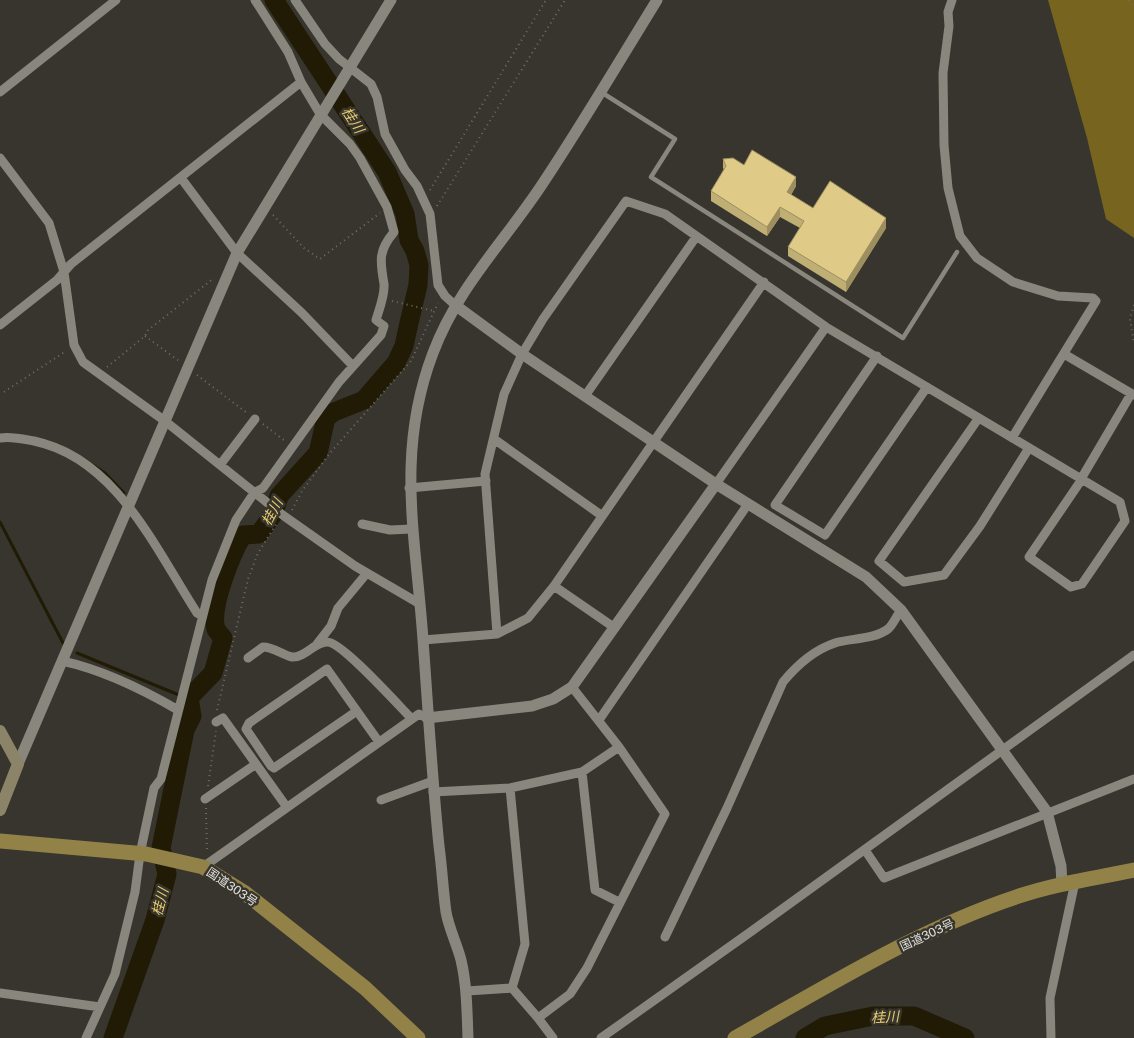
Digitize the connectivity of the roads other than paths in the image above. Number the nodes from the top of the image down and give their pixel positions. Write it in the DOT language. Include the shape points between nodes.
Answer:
graph roads {
  1 [pos="116,0"];
  2 [pos="255,0"];
  3 [pos="296,0"];
  4 [pos="391,0"];
  5 [pos="657,0"];
  6 [pos="952,0"];
  7 [pos="350,66"];
  8 [pos="301,82"];
  9 [pos="0,92"];
  10 [pos="600,92"];
  11 [pos="322,111"];
  12 [pos="0,158"];
  13 [pos="184,182"];
  14 [pos="696,237"];
  15 [pos="957,252"];
  16 [pos="237,253"];
  17 [pos="64,272"];
  18 [pos="764,282"];
  19 [pos="455,305"];
  20 [pos="0,325"];
  21 [pos="826,326"];
  22 [pos="522,354"];
  23 [pos="1064,354"];
  24 [pos="876,356"];
  25 [pos="353,366"];
  26 [pos="927,387"];
  27 [pos="1133,394"];
  28 [pos="585,396"];
  29 [pos="255,419"];
  30 [pos="978,419"];
  31 [pos="165,421"];
  32 [pos="0,438"];
  33 [pos="1012,438"];
  34 [pos="494,439"];
  35 [pos="654,442"];
  36 [pos="1029,448"];
  37 [pos="220,465"];
  38 [pos="1081,479"];
  39 [pos="486,482"];
  40 [pos="716,484"];
  41 [pos="409,488"];
  42 [pos="256,494"];
  43 [pos="748,504"];
  44 [pos="128,506"];
  45 [pos="601,515"];
  46 [pos="362,524"];
  47 [pos="411,529"];
  48 [pos="366,573"];
  49 [pos="554,586"];
  50 [pos="420,604"];
  51 [pos="901,610"];
  52 [pos="202,615"];
  53 [pos="615,628"];
  54 [pos="497,634"];
  55 [pos="423,640"];
  56 [pos="316,646"];
  57 [pos="1131,657"];
  58 [pos="248,658"];
  59 [pos="62,661"];
  60 [pos="1134,667"];
  61 [pos="572,687"];
  62 [pos="178,710"];
  63 [pos="357,711"];
  64 [pos="427,718"];
  65 [pos="412,719"];
  66 [pos="599,720"];
  67 [pos="216,722"];
  68 [pos="0,731"];
  69 [pos="379,742"];
  70 [pos="619,747"];
  71 [pos="1002,749"];
  72 [pos="18,764"];
  73 [pos="256,764"];
  74 [pos="582,772"];
  75 [pos="1134,779"];
  76 [pos="433,786"];
  77 [pos="510,788"];
  78 [pos="206,800"];
  79 [pos="381,800"];
  80 [pos="286,806"];
  81 [pos="0,810"];
  82 [pos="1047,812"];
  83 [pos="0,841"];
  84 [pos="865,850"];
  85 [pos="143,854"];
  86 [pos="205,865"];
  87 [pos="1134,870"];
  88 [pos="1069,884"];
  89 [pos="619,902"];
  90 [pos="666,937"];
  91 [pos="512,988"];
  92 [pos="466,991"];
  93 [pos="0,993"];
  94 [pos="100,1007"];
  95 [pos="538,1018"];
  96 [pos="86,1038"];
  97 [pos="418,1038"];
  98 [pos="468,1038"];
  99 [pos="553,1038"];
  100 [pos="600,1038"];
  101 [pos="735,1038"];
  102 [pos="1051,1038"];
  1 -- 9 [label="street"];
  2 -- 8 [label="street" via="288,52"];
  3 -- 7 [label="street" via="320,38"];
  4 -- 7 [label="street"];
  5 -- 10 [label="street"];
  6 -- 23 [label="street" via="948,12 943,73 944,145 948,188 960,236 977,258 1013,282 1058,296 1096,300"];
  7 -- 11 [label="street"];
  7 -- 19 [label="street" via="371,84 378,97 385,134 430,214 436,277 440,291"];
  8 -- 11 [label="street"];
  8 -- 17 [label="street"];
  10 -- 15 [label="lane" via="675,139 651,176 903,338"];
  10 -- 19 [label="street" via="544,182 480,266"];
  11 -- 16 [label="street"];
  11 -- 25 [label="street" via="350,144 387,207 394,232 382,246 381,278 384,286 376,320 384,326 381,335"];
  12 -- 17 [label="street" via="49,223"];
  13 -- 16 [label="street"];
  14 -- 18 [label="street"];
  14 -- 22 [label="street" via="665,214 626,201"];
  14 -- 28 [label="street"];
  16 -- 25 [label="street"];
  16 -- 31 [label="street"];
  17 -- 20 [label="street"];
  17 -- 31 [label="street" via="74,345 83,362"];
  18 -- 21 [label="street"];
  18 -- 35 [label="street"];
  19 -- 22 [label="street"];
  19 -- 41 [label="street" via="433,352 420,392"];
  21 -- 24 [label="street"];
  21 -- 40 [label="street"];
  22 -- 28 [label="street"];
  22 -- 34 [label="street" via="504,394"];
  23 -- 27 [label="street"];
  23 -- 33 [label="street"];
  24 -- 26 [label="street"];
  24 -- 26 [label="street" via="775,505 826,534"];
  25 -- 42 [label="street"];
  26 -- 30 [label="street"];
  27 -- 38 [label="street"];
  28 -- 35 [label="street"];
  29 -- 37 [label="street"];
  30 -- 33 [label="street"];
  30 -- 36 [label="street" via="879,561 904,582 944,575 980,526"];
  31 -- 37 [label="street"];
  31 -- 44 [label="street"];
  32 -- 44 [label="street" via="42,442 78,459 107,480"];
  33 -- 36 [label="street"];
  34 -- 39 [label="street"];
  34 -- 45 [label="street"];
  35 -- 40 [label="street"];
  35 -- 45 [label="street"];
  36 -- 38 [label="street"];
  37 -- 42 [label="street"];
  38 -- 38 [label="street" via="1029,557 1071,587 1082,584 1125,521 1120,502"];
  39 -- 41 [label="street"];
  39 -- 54 [label="street"];
  40 -- 43 [label="street"];
  40 -- 53 [label="street"];
  41 -- 47 [label="street"];
  42 -- 48 [label="street"];
  42 -- 52 [label="street" via="230,533"];
  43 -- 51 [label="street" via="866,577"];
  43 -- 66 [label="street"];
  44 -- 52 [label="street" via="197,613"];
  44 -- 59 [label="street"];
  45 -- 49 [label="street"];
  46 -- 47 [label="street" via="390,530"];
  47 -- 50 [label="street"];
  48 -- 50 [label="street"];
  48 -- 56 [label="street" via="338,608 332,626"];
  49 -- 53 [label="street"];
  49 -- 54 [label="street" via="528,618"];
  50 -- 55 [label="street"];
  51 -- 71 [label="street"];
  51 -- 90 [label="street" via="888,629 821,649 798,664 783,682"];
  52 -- 62 [label="street"];
  53 -- 61 [label="street"];
  54 -- 55 [label="street"];
  55 -- 64 [label="street"];
  56 -- 58 [label="street" via="294,657 263,647"];
  56 -- 65 [label="street" via="324,642 337,644"];
  57 -- 60 [label="street"];
  57 -- 71 [label="street"];
  59 -- 62 [label="street" via="133,685"];
  59 -- 72 [label="street"];
  61 -- 64 [label="street" via="553,699 532,706"];
  61 -- 66 [label="street"];
  62 -- 85 [label="street" via="161,779 154,788"];
  63 -- 63 [label="street" via="327,670 249,722 246,729 274,768"];
  63 -- 69 [label="street"];
  64 -- 65 [label="street" via="419,714"];
  64 -- 76 [label="street"];
  65 -- 69 [label="street"];
  66 -- 70 [label="street"];
  67 -- 73 [label="street" via="223,718"];
  68 -- 72 [label="main road"];
  69 -- 80 [label="street"];
  70 -- 74 [label="street"];
  70 -- 89 [label="street" via="665,814"];
  71 -- 82 [label="street"];
  71 -- 84 [label="street"];
  72 -- 81 [label="main road"];
  73 -- 78 [label="street"];
  73 -- 80 [label="street"];
  74 -- 77 [label="street"];
  74 -- 89 [label="street" via="595,890"];
  75 -- 82 [label="street"];
  76 -- 77 [label="street"];
  76 -- 79 [label="street"];
  76 -- 92 [label="street" via="446,914 461,959"];
  77 -- 91 [label="street" via="525,944"];
  80 -- 86 [label="street"];
  82 -- 84 [label="street" via="884,878"];
  82 -- 88 [label="street"];
  83 -- 85 [label="highway, 国道303号"];
  84 -- 100 [label="street"];
  85 -- 86 [label="highway, 国道303号"];
  85 -- 94 [label="street" via="115,974"];
  86 -- 97 [label="highway, 国道303号" via="342,970"];
  87 -- 88 [label="highway, 国道303号"];
  88 -- 101 [label="highway, 国道303号" via="1016,897 947,924 879,957"];
  88 -- 102 [label="street" via="1050,998"];
  89 -- 95 [label="street" via="587,968 570,994"];
  91 -- 92 [label="street"];
  91 -- 95 [label="street"];
  92 -- 98 [label="street"];
  93 -- 94 [label="street"];
  94 -- 96 [label="street"];
  95 -- 99 [label="street"];
}
